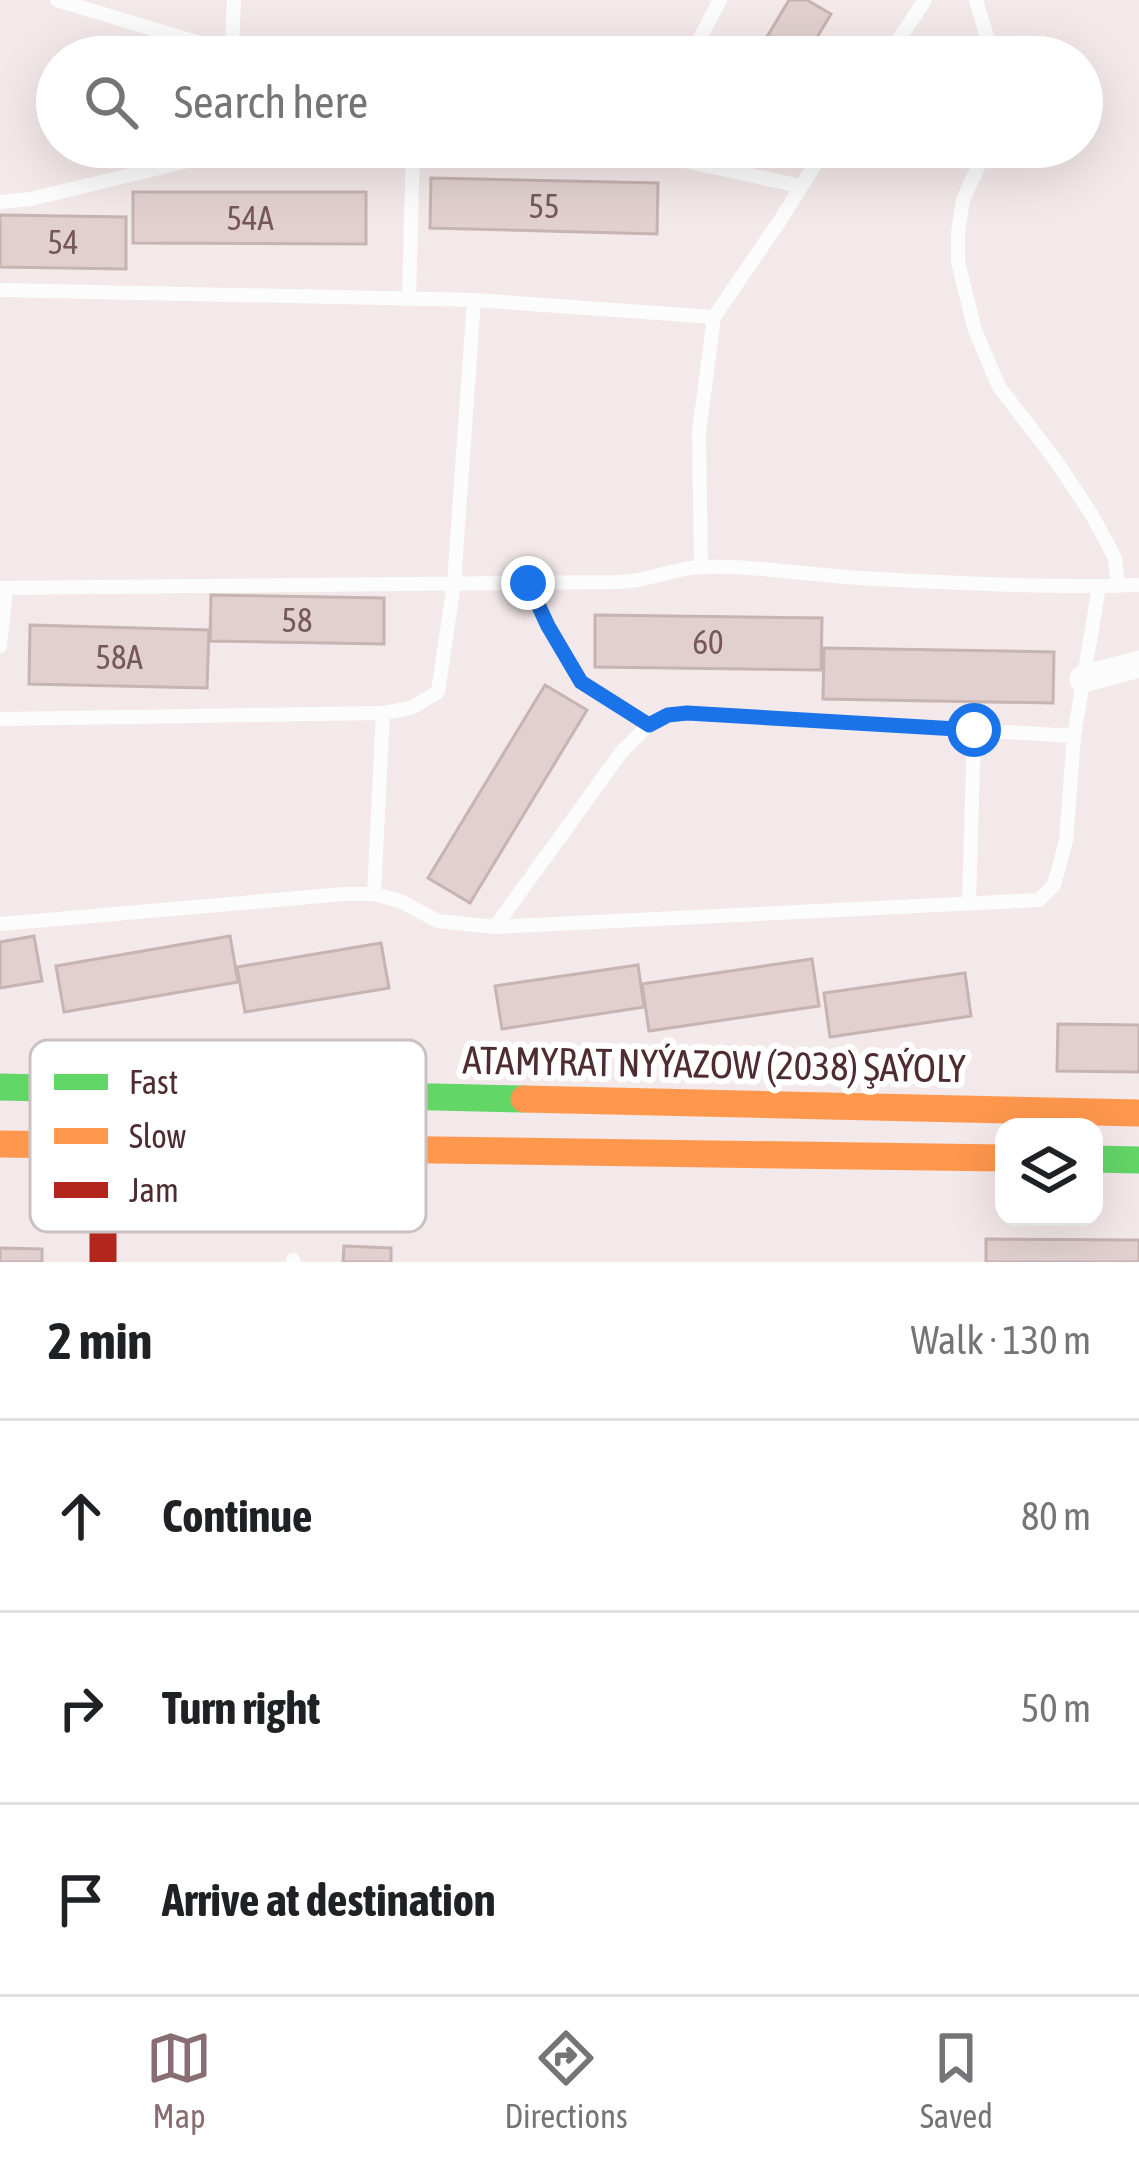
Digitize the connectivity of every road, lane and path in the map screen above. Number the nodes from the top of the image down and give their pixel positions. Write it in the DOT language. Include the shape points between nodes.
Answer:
graph roads {
  1 [pos="57,0"];
  2 [pos="234,0"];
  3 [pos="720,0"];
  4 [pos="925,0"];
  5 [pos="976,0"];
  6 [pos="176,36"];
  7 [pos="233,36"];
  8 [pos="701,36"];
  9 [pos="901,36"];
  10 [pos="987,36"];
  11 [pos="159,168"];
  12 [pos="413,168"];
  13 [pos="721,168"];
  14 [pos="812,168"];
  15 [pos="977,168"];
  16 [pos="800,186"];
  17 [pos="0,202"];
  18 [pos="0,290"];
  19 [pos="410,299"];
  20 [pos="474,300"];
  21 [pos="714,317"];
  22 [pos="701,567"];
  23 [pos="454,583"];
  24 [pos="528,583"];
  25 [pos="1139,585"];
  26 [pos="1099,586"];
  27 [pos="1118,586"];
  28 [pos="3,588"];
  29 [pos="0,646"];
  30 [pos="1139,664"];
  31 [pos="1084,679"];
  32 [pos="382,713"];
  33 [pos="0,718"];
  34 [pos="649,725"];
  35 [pos="974,730"];
  36 [pos="1074,736"];
  37 [pos="374,894"];
  38 [pos="969,904"];
  39 [pos="0,924"];
  40 [pos="494,927"];
  41 [pos="0,1083"];
  42 [pos="30,1085"];
  43 [pos="426,1097"];
  44 [pos="1139,1113"];
  45 [pos="0,1144"];
  46 [pos="30,1144"];
  47 [pos="426,1150"];
  48 [pos="995,1158"];
  49 [pos="1103,1159"];
  50 [pos="1139,1160"];
  1 -- 6 [label="lane"];
  2 -- 7 [label="lane"];
  3 -- 8 [label="lane"];
  4 -- 9 [label="lane"];
  5 -- 10 [label="lane"];
  11 -- 17 [label="lane"];
  12 -- 19 [label="lane"];
  13 -- 16 [label="lane"];
  14 -- 16 [label="lane"];
  15 -- 27 [label="lane" via="958,232 975,330 999,387 1092,515 1115,558"];
  16 -- 21 [label="lane"];
  18 -- 19 [label="lane"];
  19 -- 20 [label="lane"];
  20 -- 21 [label="lane"];
  20 -- 23 [label="lane"];
  21 -- 22 [label="lane" via="699,432"];
  22 -- 24 [label="lane" via="642,581"];
  22 -- 26 [label="lane"];
  23 -- 24 [label="lane"];
  23 -- 28 [label="lane"];
  23 -- 32 [label="lane" via="437,692 412,708"];
  24 -- 34 [label="lane" via="581,682"];
  25 -- 27 [label="lane"];
  26 -- 27 [label="lane"];
  26 -- 31 [label="lane"];
  28 -- 29 [label="lane"];
  30 -- 31 [label="street"];
  31 -- 36 [label="lane"];
  32 -- 33 [label="lane"];
  32 -- 37 [label="lane"];
  34 -- 35 [label="lane" via="687,713"];
  34 -- 40 [label="lane"];
  35 -- 36 [label="lane"];
  35 -- 38 [label="lane"];
  36 -- 38 [label="lane" via="1054,886 1039,899"];
  37 -- 39 [label="lane"];
  37 -- 40 [label="lane" via="438,921"];
  38 -- 40 [label="lane"];
  41 -- 42 [label="main road, ATAMYRAT NYÝAZOW (2038) ŞAÝOLY"];
  43 -- 44 [label="main road, ATAMYRAT NYÝAZOW (2038) ŞAÝOLY"];
  45 -- 46 [label="main road"];
  47 -- 48 [label="main road"];
  49 -- 50 [label="main road"];
}
